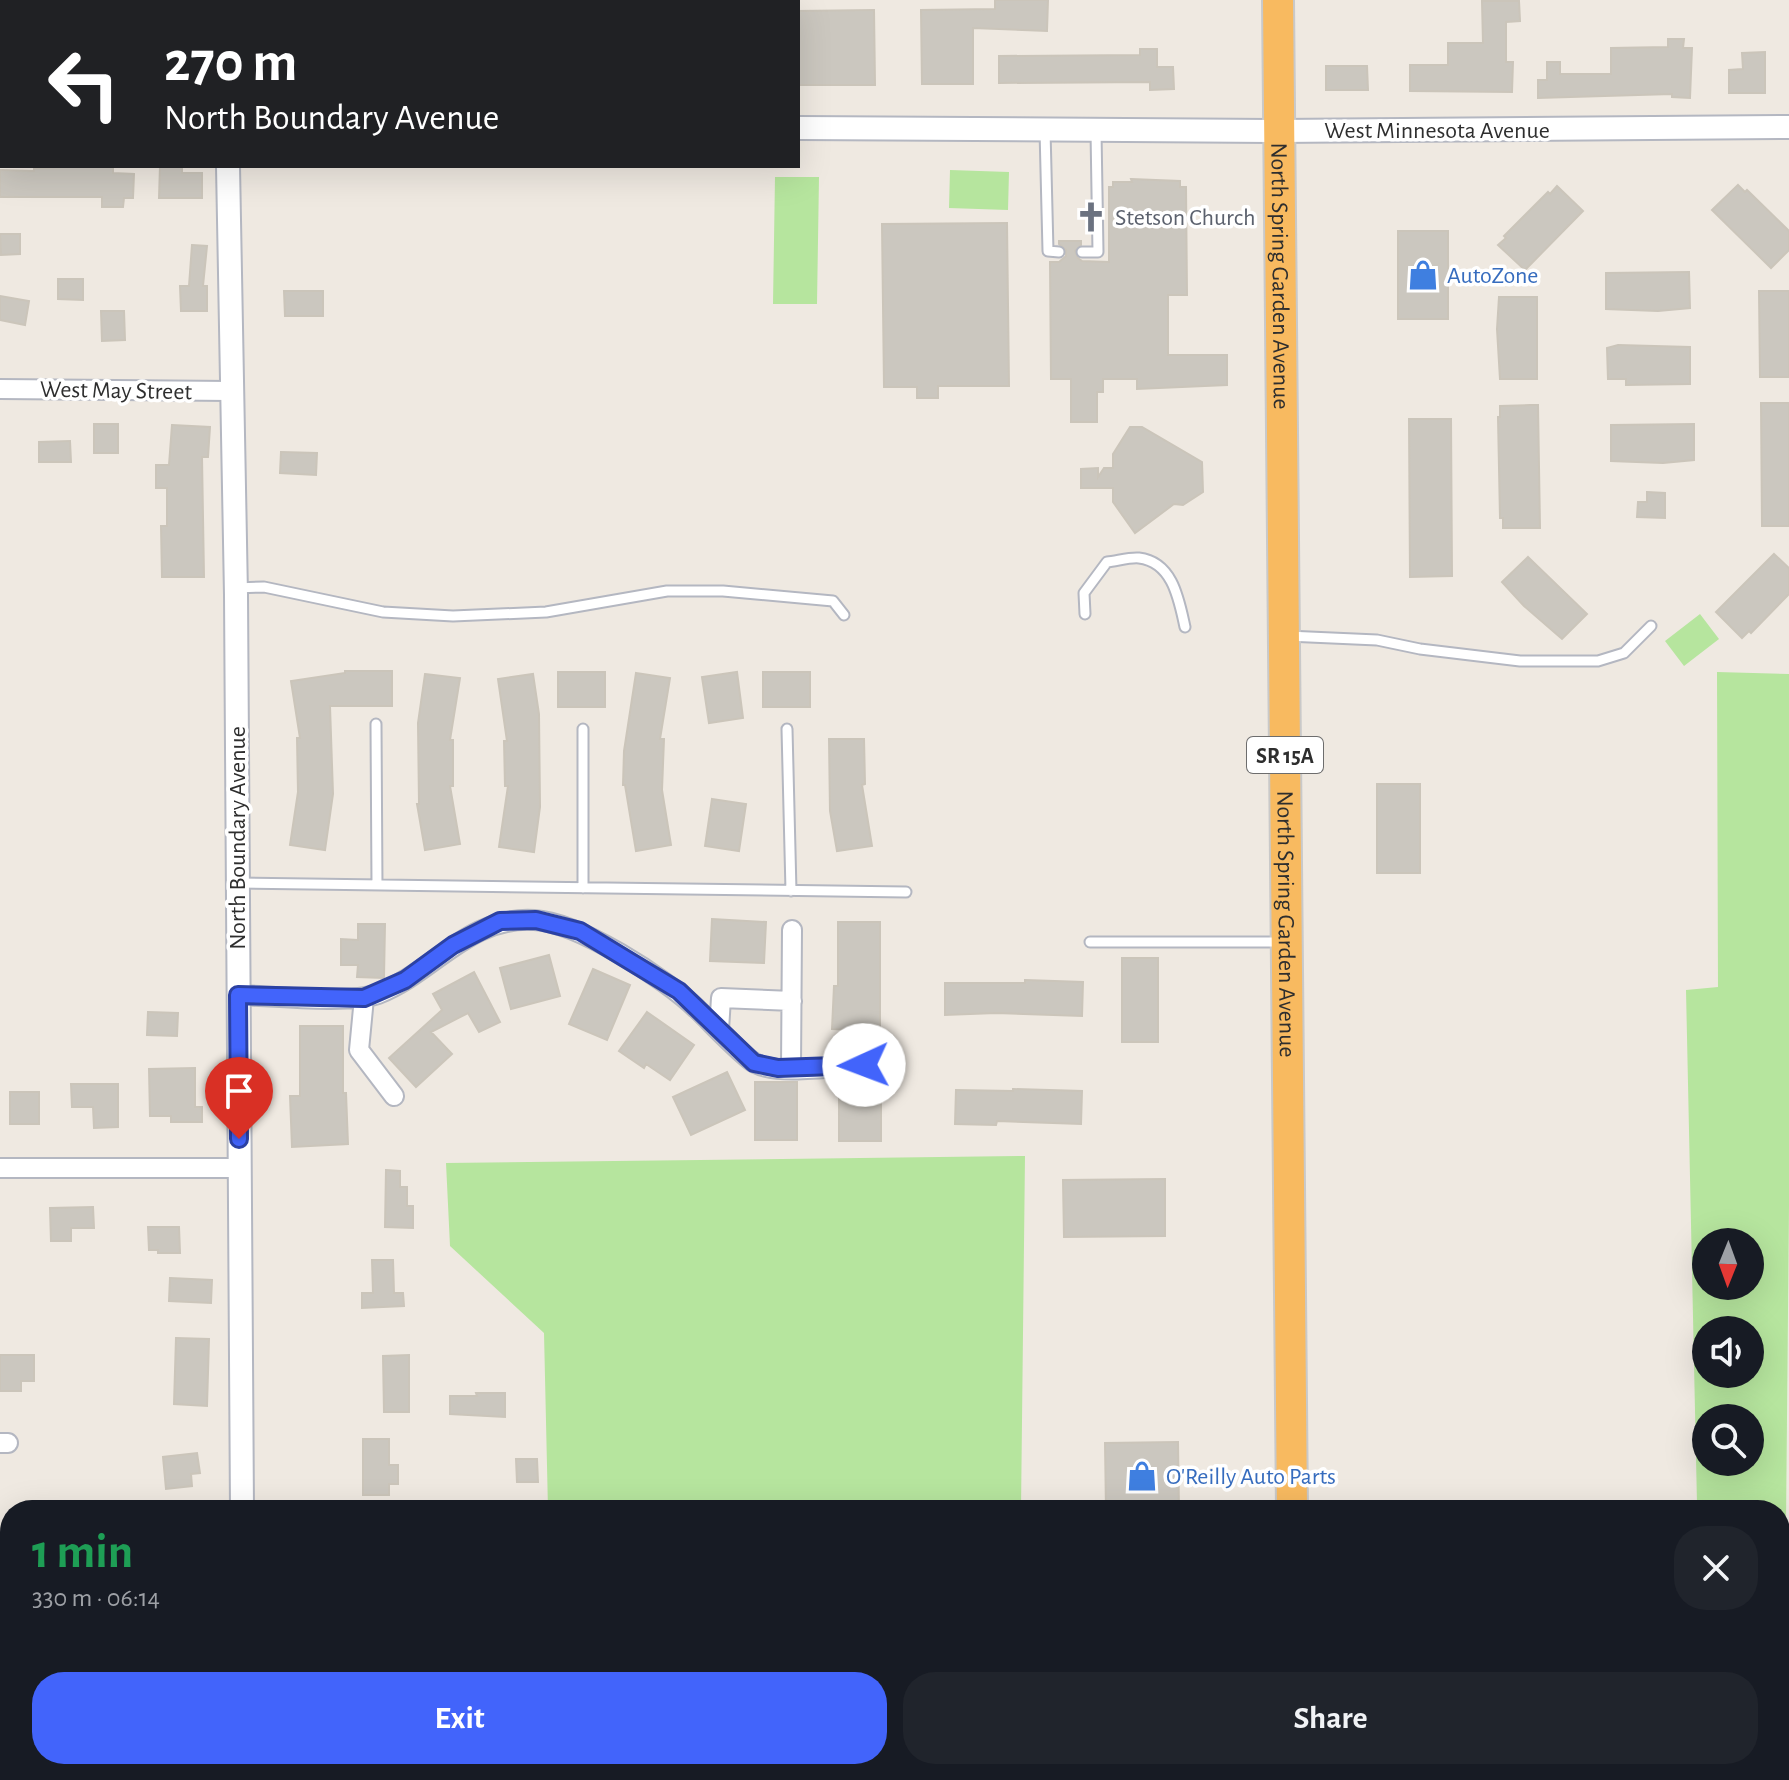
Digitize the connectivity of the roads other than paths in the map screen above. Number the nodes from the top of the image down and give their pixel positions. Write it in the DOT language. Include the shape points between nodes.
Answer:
graph roads {
  1 [pos="1278,0"];
  2 [pos="1789,127"];
  3 [pos="800,128"];
  4 [pos="1045,130"];
  5 [pos="1096,130"];
  6 [pos="1279,131"];
  7 [pos="228,168"];
  8 [pos="1059,252"];
  9 [pos="1082,252"];
  10 [pos="0,389"];
  11 [pos="231,391"];
  12 [pos="235,588"];
  13 [pos="1085,614"];
  14 [pos="844,615"];
  15 [pos="1651,626"];
  16 [pos="1185,627"];
  17 [pos="1284,636"];
  18 [pos="376,724"];
  19 [pos="583,729"];
  20 [pos="787,729"];
  21 [pos="238,883"];
  22 [pos="377,885"];
  23 [pos="583,888"];
  24 [pos="791,891"];
  25 [pos="906,892"];
  26 [pos="792,930"];
  27 [pos="1090,942"];
  28 [pos="1287,942"];
  29 [pos="238,995"];
  30 [pos="364,998"];
  31 [pos="792,1001"];
  32 [pos="719,1030"];
  33 [pos="864,1065"];
  34 [pos="791,1068"];
  35 [pos="394,1096"];
  36 [pos="0,1168"];
  37 [pos="239,1168"];
  38 [pos="242,1500"];
  39 [pos="1292,1500"];
  1 -- 6 [label="highway, North Spring Garden Avenue / SR 15A"];
  2 -- 6 [label="street, West Minnesota Avenue"];
  3 -- 4 [label="street, West Minnesota Avenue"];
  4 -- 5 [label="street, West Minnesota Avenue"];
  4 -- 8 [label="lane" via="1048,251"];
  5 -- 6 [label="street, West Minnesota Avenue"];
  5 -- 9 [label="lane" via="1098,252"];
  6 -- 17 [label="highway, North Spring Garden Avenue / SR 15A"];
  7 -- 11 [label="street, North Boundary Avenue"];
  10 -- 11 [label="street, West May Street"];
  11 -- 12 [label="street, North Boundary Avenue"];
  12 -- 14 [label="lane" via="264,587 383,612 453,616 546,612 667,591 723,591 833,601"];
  12 -- 21 [label="street, North Boundary Avenue"];
  13 -- 16 [label="lane" via="1084,593 1107,562 1140,558 1166,571"];
  15 -- 17 [label="lane" via="1624,653 1598,661 1520,661 1377,640"];
  17 -- 28 [label="highway, North Spring Garden Avenue / SR 15A"];
  18 -- 22 [label="lane"];
  19 -- 23 [label="lane"];
  20 -- 24 [label="lane"];
  21 -- 22 [label="lane"];
  21 -- 29 [label="street, North Boundary Avenue"];
  22 -- 23 [label="lane"];
  23 -- 24 [label="lane"];
  24 -- 25 [label="lane"];
  26 -- 31 [label="street"];
  27 -- 28 [label="lane"];
  28 -- 39 [label="highway, North Spring Garden Avenue / SR 15A"];
  29 -- 30 [label="street"];
  29 -- 37 [label="street, North Boundary Avenue"];
  30 -- 32 [label="street" via="405,980 453,945 500,921 536,920 580,931 679,991"];
  30 -- 35 [label="street" via="359,1050"];
  31 -- 32 [label="street" via="721,998"];
  31 -- 34 [label="street"];
  32 -- 34 [label="street" via="754,1063"];
  33 -- 34 [label="street"];
  36 -- 37 [label="street"];
  37 -- 38 [label="street, North Boundary Avenue"];
}
